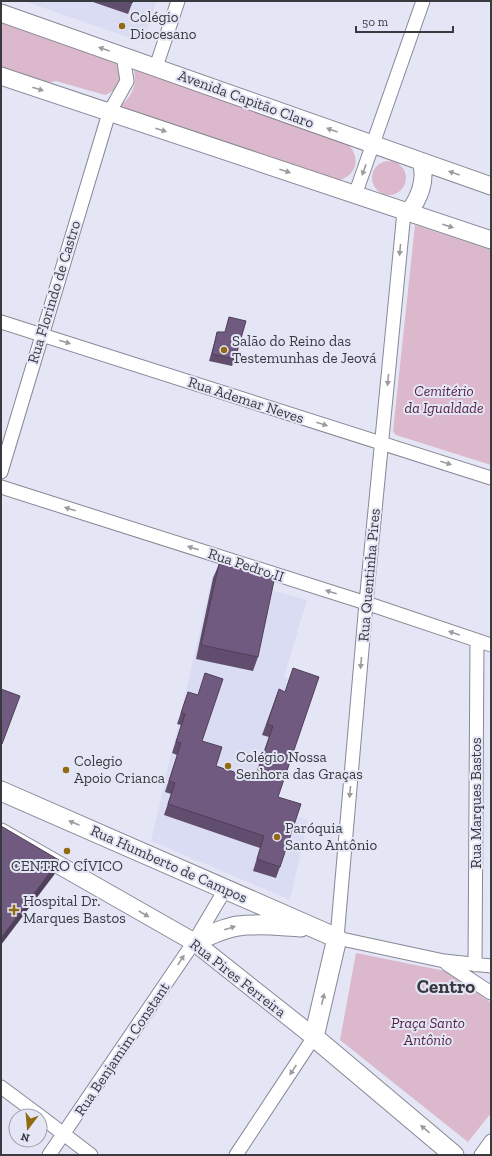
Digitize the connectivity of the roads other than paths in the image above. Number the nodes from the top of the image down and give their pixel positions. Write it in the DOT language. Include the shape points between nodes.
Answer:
graph roads {
  1 [pos="178,1"];
  2 [pos="423,1"];
  3 [pos="1,13"];
  4 [pos="123,56"];
  5 [pos="156,67"];
  6 [pos="1,76"];
  7 [pos="109,113"];
  8 [pos="373,144"];
  9 [pos="421,162"];
  10 [pos="491,186"];
  11 [pos="355,195"];
  12 [pos="406,212"];
  13 [pos="491,240"];
  14 [pos="1,322"];
  15 [pos="41,335"];
  16 [pos="382,443"];
  17 [pos="1,472"];
  18 [pos="491,478"];
  19 [pos="1,487"];
  20 [pos="366,603"];
  21 [pos="477,640"];
  22 [pos="491,645"];
  23 [pos="1,792"];
  24 [pos="1,832"];
  25 [pos="226,888"];
  26 [pos="313,927"];
  27 [pos="337,938"];
  28 [pos="194,942"];
  29 [pos="444,961"];
  30 [pos="475,965"];
  31 [pos="491,966"];
  32 [pos="491,992"];
  33 [pos="314,1037"];
  34 [pos="1,1087"];
  35 [pos="29,1108"];
  36 [pos="48,1122"];
  37 [pos="64,1134"];
  38 [pos="491,1141"];
  39 [pos="49,1155"];
  40 [pos="91,1155"];
  41 [pos="236,1155"];
  42 [pos="454,1155"];
  43 [pos="481,1155"];
  1 -- 5 [label="street"];
  2 -- 8 [label="street"];
  4 -- 3 [label="street, Avenida Capitão Claro, one-way"];
  4 -- 5 [label="street, Avenida Capitão Claro"];
  4 -- 7 [label="street, Rua Florindo de Castro" via="127,81"];
  8 -- 5 [label="street, Avenida Capitão Claro, one-way"];
  6 -- 7 [label="street, one-way"];
  7 -- 11 [label="street, one-way"];
  7 -- 15 [label="street, Rua Florindo de Castro"];
  8 -- 9 [label="street, Avenida Capitão Claro"];
  8 -- 11 [label="street, one-way"];
  10 -- 9 [label="street, Avenida Capitão Claro, one-way"];
  9 -- 12 [label="street" via="423,180 415,204"];
  11 -- 12 [label="street"];
  12 -- 13 [label="street, one-way"];
  12 -- 16 [label="street, Rua Quentinha Pires, one-way"];
  14 -- 15 [label="street, Rua Ademar Neves"];
  15 -- 16 [label="street, Rua Ademar Neves, one-way"];
  15 -- 17 [label="street, Rua Florindo de Castro"];
  16 -- 18 [label="street, Rua Ademar Neves, one-way"];
  16 -- 20 [label="street, Rua Quentinha Pires"];
  20 -- 19 [label="street, Rua Pedro II, one-way"];
  21 -- 20 [label="street, Rua Pedro II, one-way"];
  20 -- 27 [label="street, Rua Quentinha Pires, one-way"];
  21 -- 22 [label="street, Rua Pedro II"];
  21 -- 30 [label="street, Rua Marques Bastos"];
  25 -- 23 [label="main road, Rua Humberto de Campos, one-way"];
  24 -- 28 [label="street, Rua Pires Ferreira, one-way"];
  25 -- 26 [label="main road, Rua Humberto de Campos"];
  25 -- 28 [label="street, Rua Benjamim Constant"];
  26 -- 27 [label="main road, Rua Humberto de Campos"];
  28 -- 26 [label="main road, one-way" via="237,926"];
  27 -- 29 [label="street"];
  33 -- 27 [label="main road, one-way"];
  28 -- 33 [label="street, Rua Pires Ferreira"];
  37 -- 28 [label="street, Rua Benjamim Constant, one-way"];
  29 -- 30 [label="street"];
  29 -- 32 [label="street"];
  30 -- 31 [label="street"];
  33 -- 41 [label="street, one-way"];
  42 -- 33 [label="main road, Rua Pires Ferreira, one-way"];
  34 -- 35 [label="street"];
  36 -- 37 [label="street"];
  37 -- 39 [label="street, Rua Benjamim Constant"];
  37 -- 40 [label="street"];
  38 -- 43 [label="street"];
}
